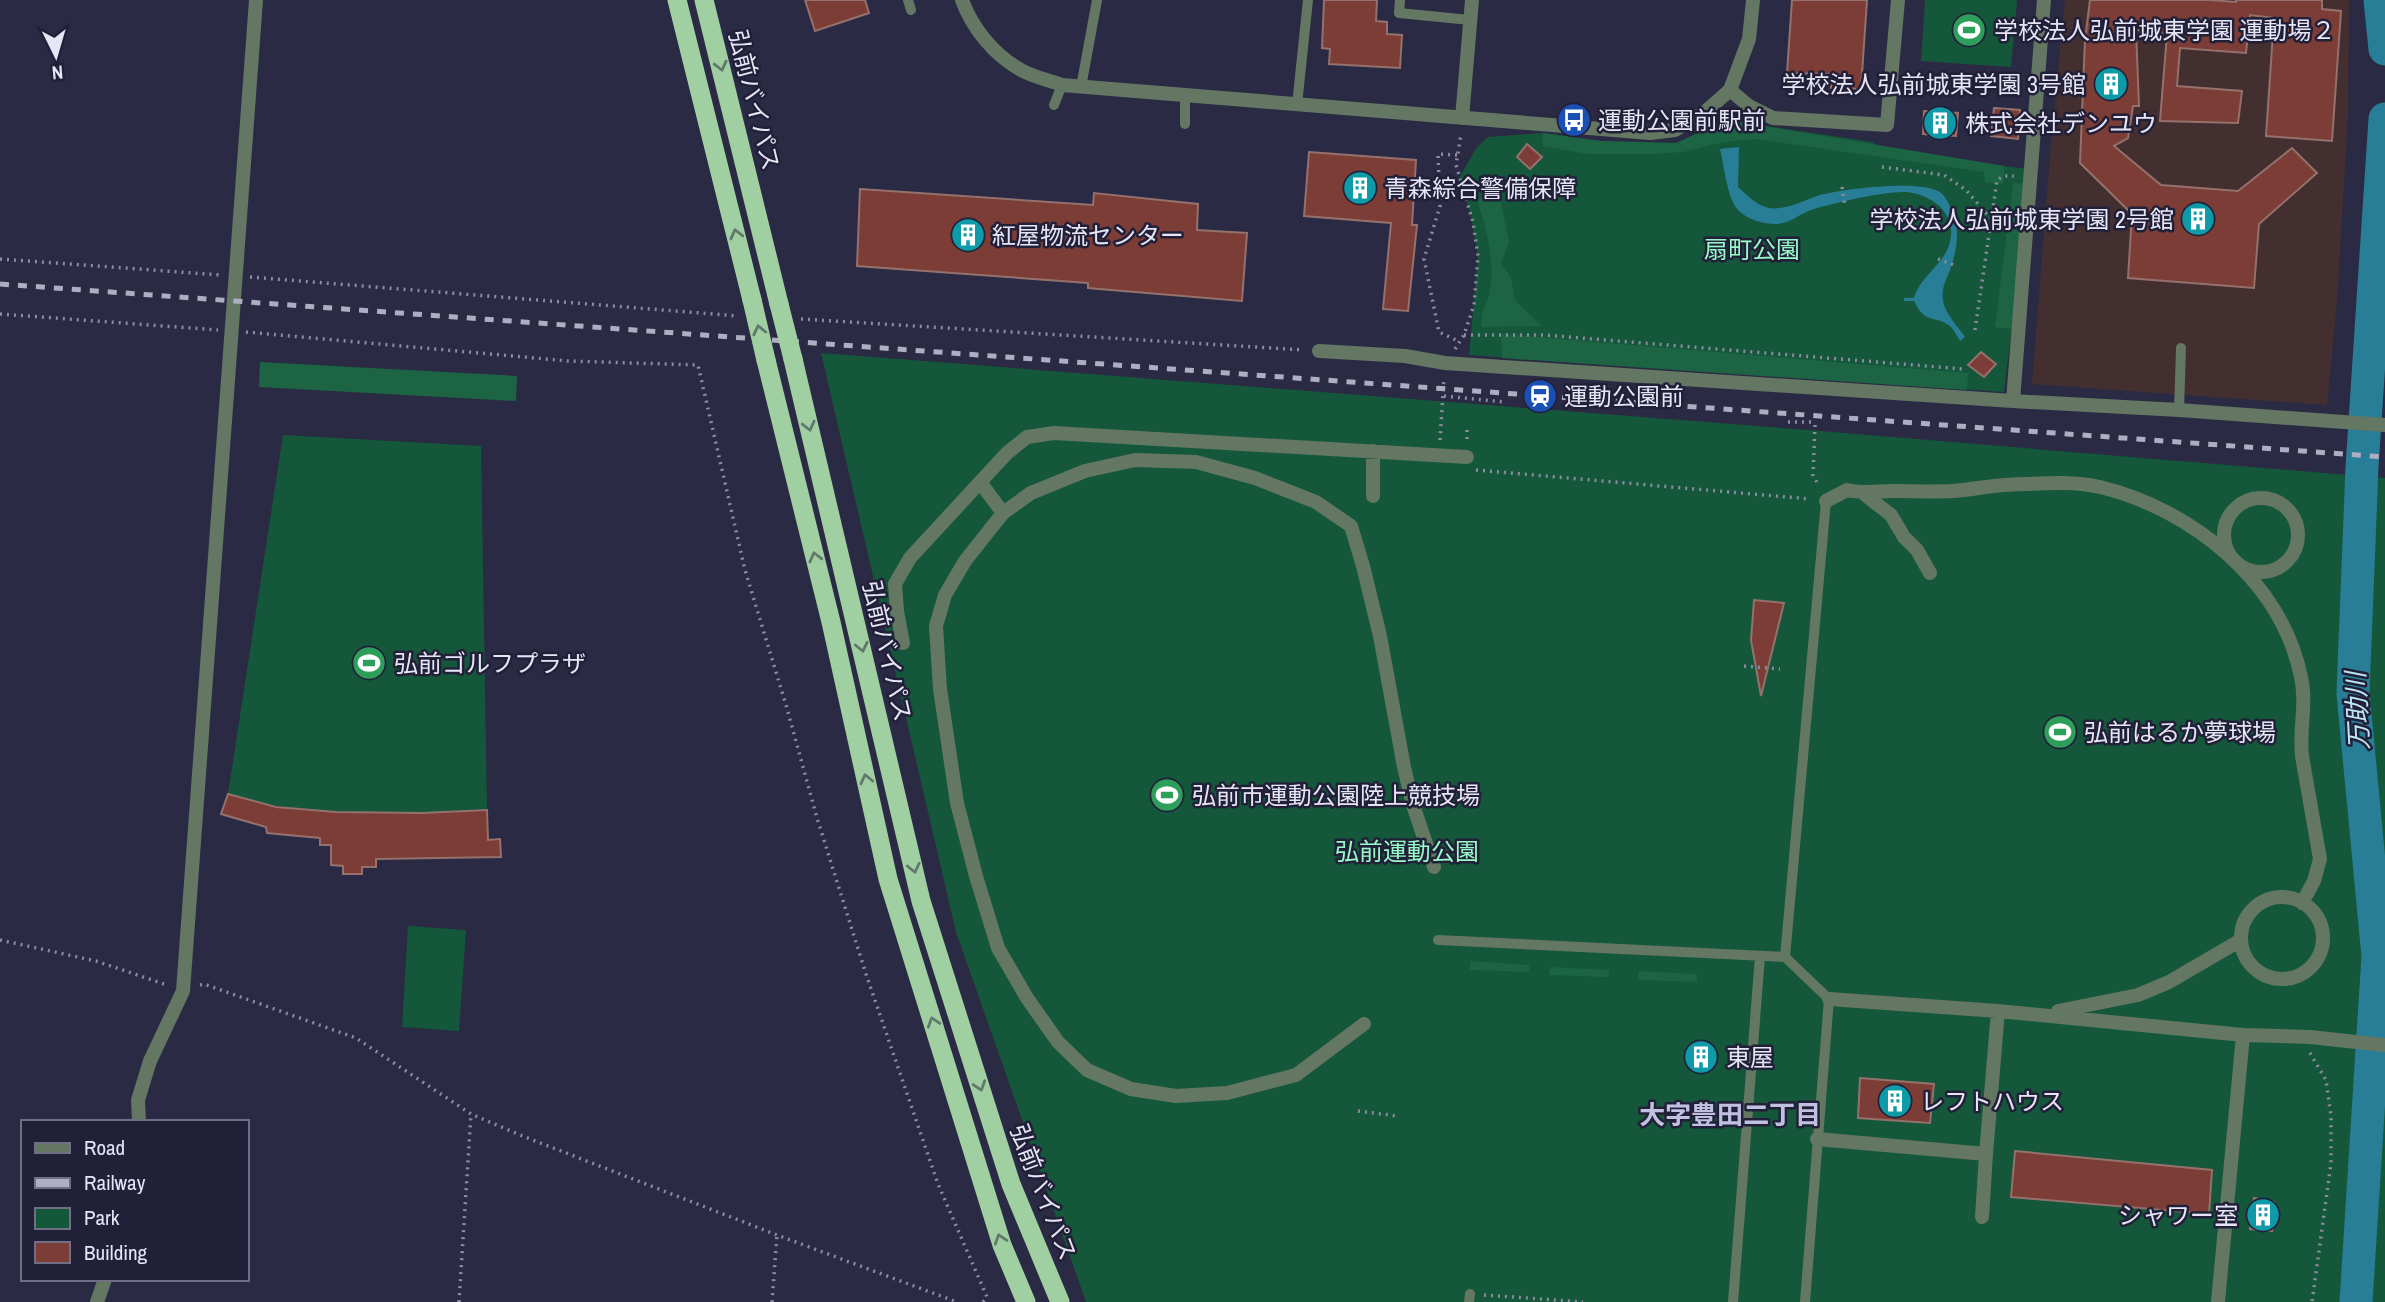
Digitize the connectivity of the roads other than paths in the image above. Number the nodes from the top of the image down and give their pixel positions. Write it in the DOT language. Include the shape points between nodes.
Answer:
graph roads {
  1 [pos="256,0"];
  2 [pos="677,0"];
  3 [pos="704,0"];
  4 [pos="962,0"];
  5 [pos="1097,0"];
  6 [pos="1308,0"];
  7 [pos="1400,0"];
  8 [pos="1472,0"];
  9 [pos="1753,0"];
  10 [pos="1898,0"];
  11 [pos="2044,0"];
  12 [pos="1470,20"];
  13 [pos="1062,85"];
  14 [pos="1081,87"];
  15 [pos="1730,90"];
  16 [pos="1185,96"];
  17 [pos="1054,105"];
  18 [pos="1297,105"];
  19 [pos="1462,118"];
  20 [pos="1185,124"];
  21 [pos="2180,348"];
  22 [pos="1319,351"];
  23 [pos="2013,401"];
  24 [pos="2179,410"];
  25 [pos="2385,425"];
  26 [pos="1373,451"];
  27 [pos="1467,463"];
  28 [pos="980,482"];
  29 [pos="1864,494"];
  30 [pos="1373,496"];
  31 [pos="1826,500"];
  32 [pos="1003,513"];
  33 [pos="2229,556"];
  34 [pos="1930,573"];
  35 [pos="904,643"];
  36 [pos="1434,867"];
  37 [pos="2302,903"];
  38 [pos="1438,940"];
  39 [pos="2241,940"];
  40 [pos="1760,956"];
  41 [pos="1785,957"];
  42 [pos="1829,999"];
  43 [pos="1998,1011"];
  44 [pos="2040,1015"];
  45 [pos="1364,1024"];
  46 [pos="2243,1035"];
  47 [pos="2385,1045"];
  48 [pos="139,1120"];
  49 [pos="1817,1139"];
  50 [pos="1986,1154"];
  51 [pos="1982,1217"];
  52 [pos="104,1281"];
  53 [pos="97,1302"];
  54 [pos="1026,1302"];
  55 [pos="1060,1302"];
  56 [pos="1733,1302"];
  57 [pos="1805,1302"];
  58 [pos="2218,1302"];
  1 -- 48 [label="street" via="183,991 150,1061 138,1100"];
  54 -- 2 [label="highway, 弘前バイパス, one-way, bridge" via="1002,1245 888,879 831,622"];
  3 -- 55 [label="highway, 弘前バイパス, one-way, bridge" via="921,901 1011,1184"];
  4 -- 13 [label="street" via="986,42 1020,70"];
  5 -- 14 [label="lane"];
  6 -- 18 [label="lane"];
  7 -- 12 [label="lane" via="1399,13"];
  8 -- 12 [label="street"];
  9 -- 15 [label="street" via="1749,39"];
  10 -- 15 [label="street" via="1887,125 1773,118"];
  11 -- 23 [label="street"];
  12 -- 19 [label="street"];
  13 -- 14 [label="street"];
  13 -- 17 [label="lane"];
  14 -- 16 [label="street"];
  15 -- 19 [label="street" via="1706,112 1675,130 1650,133"];
  16 -- 18 [label="street"];
  16 -- 20 [label="lane"];
  18 -- 19 [label="street"];
  21 -- 24 [label="lane"];
  22 -- 23 [label="street" via="1405,356 1445,370"];
  23 -- 24 [label="street"];
  24 -- 25 [label="street"];
  26 -- 27 [label="street"];
  26 -- 28 [label="street" via="1054,433 1027,436"];
  26 -- 30 [label="street"];
  28 -- 32 [label="street"];
  28 -- 35 [label="street" via="909,558 895,584"];
  29 -- 31 [label="street" via="1847,490"];
  29 -- 33 [label="street" via="2058,483 2098,487 2166,511"];
  29 -- 34 [label="street" via="1891,515"];
  31 -- 41 [label="lane"];
  32 -- 36 [label="street" via="1031,494 1085,471 1135,460 1196,462 1316,502 1351,526 1380,636 1413,806"];
  32 -- 45 [label="street" via="945,595 936,626 940,689 957,803 998,948 1058,1042 1087,1070 1131,1089 1176,1096 1227,1093 1296,1074"];
  33 -- 33 [label="street" via="2259,573 2282,566 2296,548 2297,524 2291,513 2270,499 2245,501 2234,509 2223,531"];
  33 -- 37 [label="street" via="2280,618 2302,679 2302,756 2320,859"];
  37 -- 39 [label="street" via="2283,897 2258,905 2242,927"];
  37 -- 39 [label="street" via="2318,917 2323,944 2315,963 2300,976 2286,980 2260,974 2243,953"];
  38 -- 40 [label="lane"];
  39 -- 44 [label="street" via="2138,995"];
  40 -- 41 [label="lane"];
  40 -- 56 [label="lane"];
  41 -- 42 [label="lane"];
  42 -- 43 [label="street"];
  42 -- 49 [label="lane"];
  43 -- 44 [label="street"];
  43 -- 50 [label="street"];
  44 -- 46 [label="street"];
  46 -- 47 [label="street"];
  46 -- 58 [label="street"];
  49 -- 50 [label="street"];
  49 -- 57 [label="lane"];
  50 -- 51 [label="street"];
  52 -- 53 [label="street"];
}
